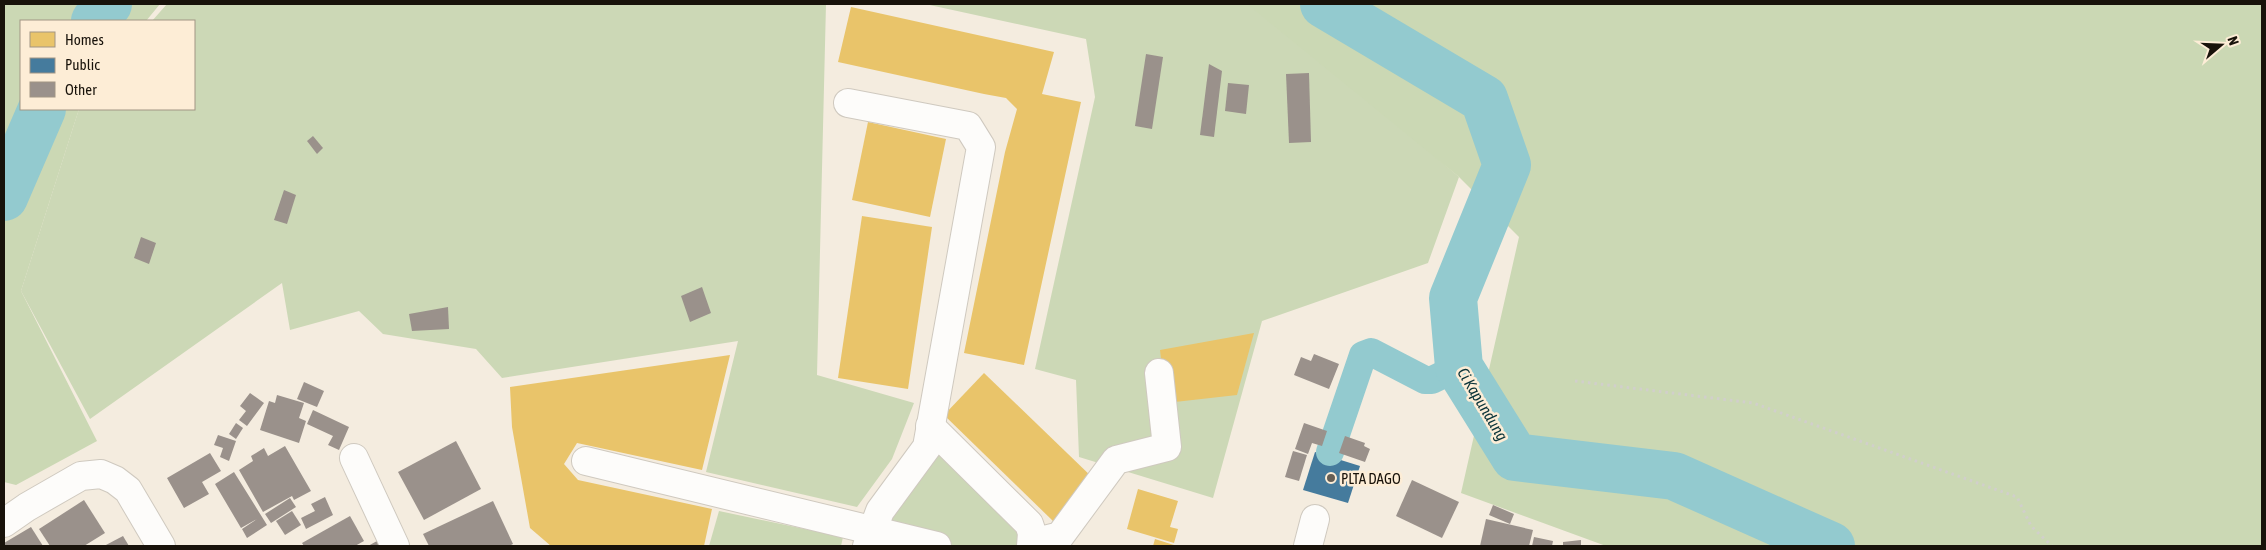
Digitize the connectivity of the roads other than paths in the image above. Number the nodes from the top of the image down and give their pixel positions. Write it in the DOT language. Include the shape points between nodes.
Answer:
graph roads {
  1 [pos="848,103"];
  2 [pos="1159,373"];
  3 [pos="930,426"];
  4 [pos="354,458"];
  5 [pos="586,461"];
  6 [pos="15,503"];
  7 [pos="1315,519"];
  8 [pos="4,523"];
  9 [pos="870,539"];
  10 [pos="1031,545"];
  11 [pos="161,546"];
  12 [pos="395,546"];
  13 [pos="937,546"];
  14 [pos="1308,546"];
  1 -- 3 [label="street" via="968,126 981,147"];
  2 -- 10 [label="street" via="1167,446 1116,460 1060,536"];
  3 -- 9 [label="street" via="927,447 880,511"];
  3 -- 10 [label="street" via="1029,524"];
  4 -- 12 [label="street"];
  5 -- 9 [label="street"];
  6 -- 8 [label="street"];
  6 -- 11 [label="street" via="81,476 100,474 128,490"];
  7 -- 14 [label="street"];
  9 -- 13 [label="street"];
}
